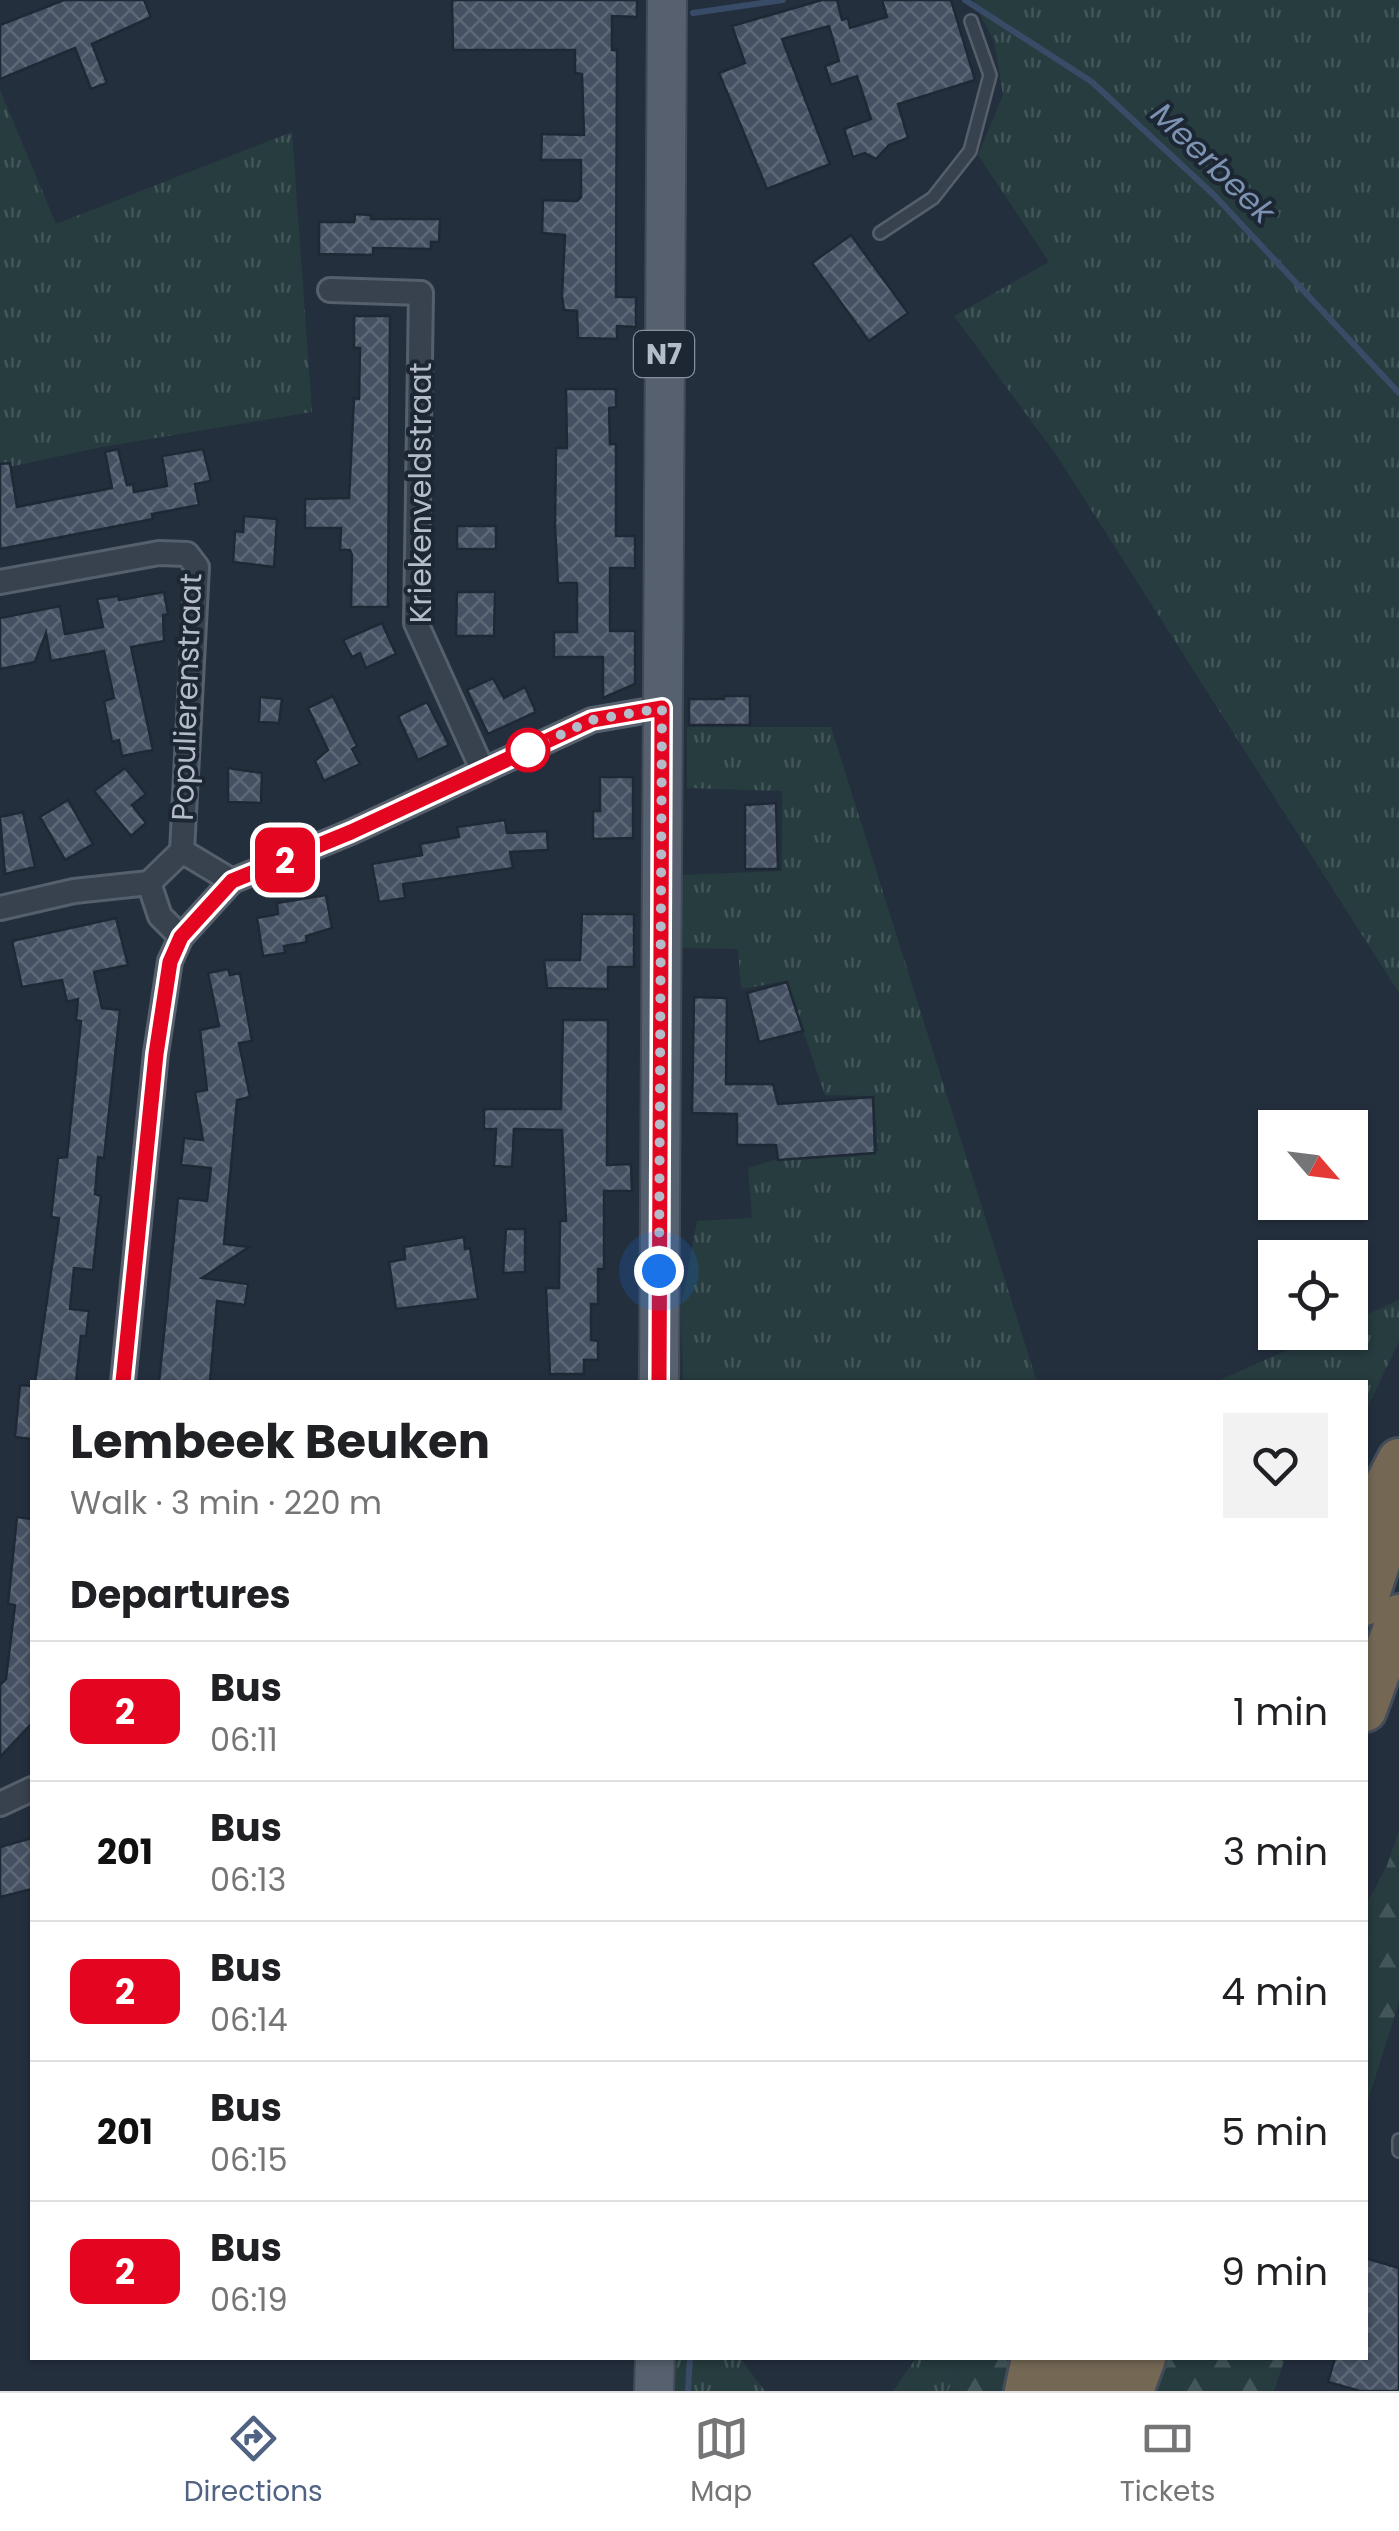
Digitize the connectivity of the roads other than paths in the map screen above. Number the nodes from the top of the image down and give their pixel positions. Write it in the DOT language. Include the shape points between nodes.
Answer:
graph roads {
  1 [pos="667,0"];
  2 [pos="971,21"];
  3 [pos="880,232"];
  4 [pos="330,290"];
  5 [pos="0,582"];
  6 [pos="662,708"];
  7 [pos="484,770"];
  8 [pos="182,851"];
  9 [pos="232,881"];
  10 [pos="149,883"];
  11 [pos="0,908"];
  12 [pos="181,937"];
  13 [pos="123,1380"];
  14 [pos="659,1380"];
  15 [pos="1399,1460"];
  16 [pos="1399,1500"];
  17 [pos="1368,1519"];
  18 [pos="1368,1595"];
  19 [pos="1399,1616"];
  20 [pos="1368,1702"];
  21 [pos="30,1790"];
  22 [pos="0,1804"];
  23 [pos="1399,2140"];
  24 [pos="1399,2151"];
  25 [pos="654,2360"];
  26 [pos="1032,2360"];
  27 [pos="1067,2360"];
  28 [pos="1106,2360"];
  29 [pos="1143,2360"];
  30 [pos="654,2391"];
  31 [pos="1026,2391"];
  32 [pos="1054,2391"];
  33 [pos="1093,2391"];
  34 [pos="1132,2391"];
  1 -- 6 [label="main road, N7"];
  2 -- 3 [label="lane" via="990,74 970,151 933,198"];
  4 -- 7 [label="street, Kriekenveldstraat" via="421,292 416,623"];
  5 -- 8 [label="street, Populierenstraat" via="159,552 187,554 197,566"];
  6 -- 7 [label="street" via="592,720"];
  6 -- 14 [label="main road, N7"];
  7 -- 9 [label="street"];
  8 -- 9 [label="street"];
  8 -- 10 [label="street"];
  9 -- 12 [label="street"];
  10 -- 11 [label="street"];
  10 -- 12 [label="street" via="160,916"];
  12 -- 13 [label="street" via="170,962 156,1054"];
  15 -- 17 [label="highway"];
  16 -- 18 [label="highway"];
  19 -- 20 [label="highway"];
  21 -- 22 [label="street"];
  23 -- 24 [label="lane"];
  25 -- 30 [label="main road"];
  26 -- 31 [label="highway"];
  27 -- 32 [label="highway"];
  28 -- 33 [label="highway"];
  29 -- 34 [label="highway"];
}
